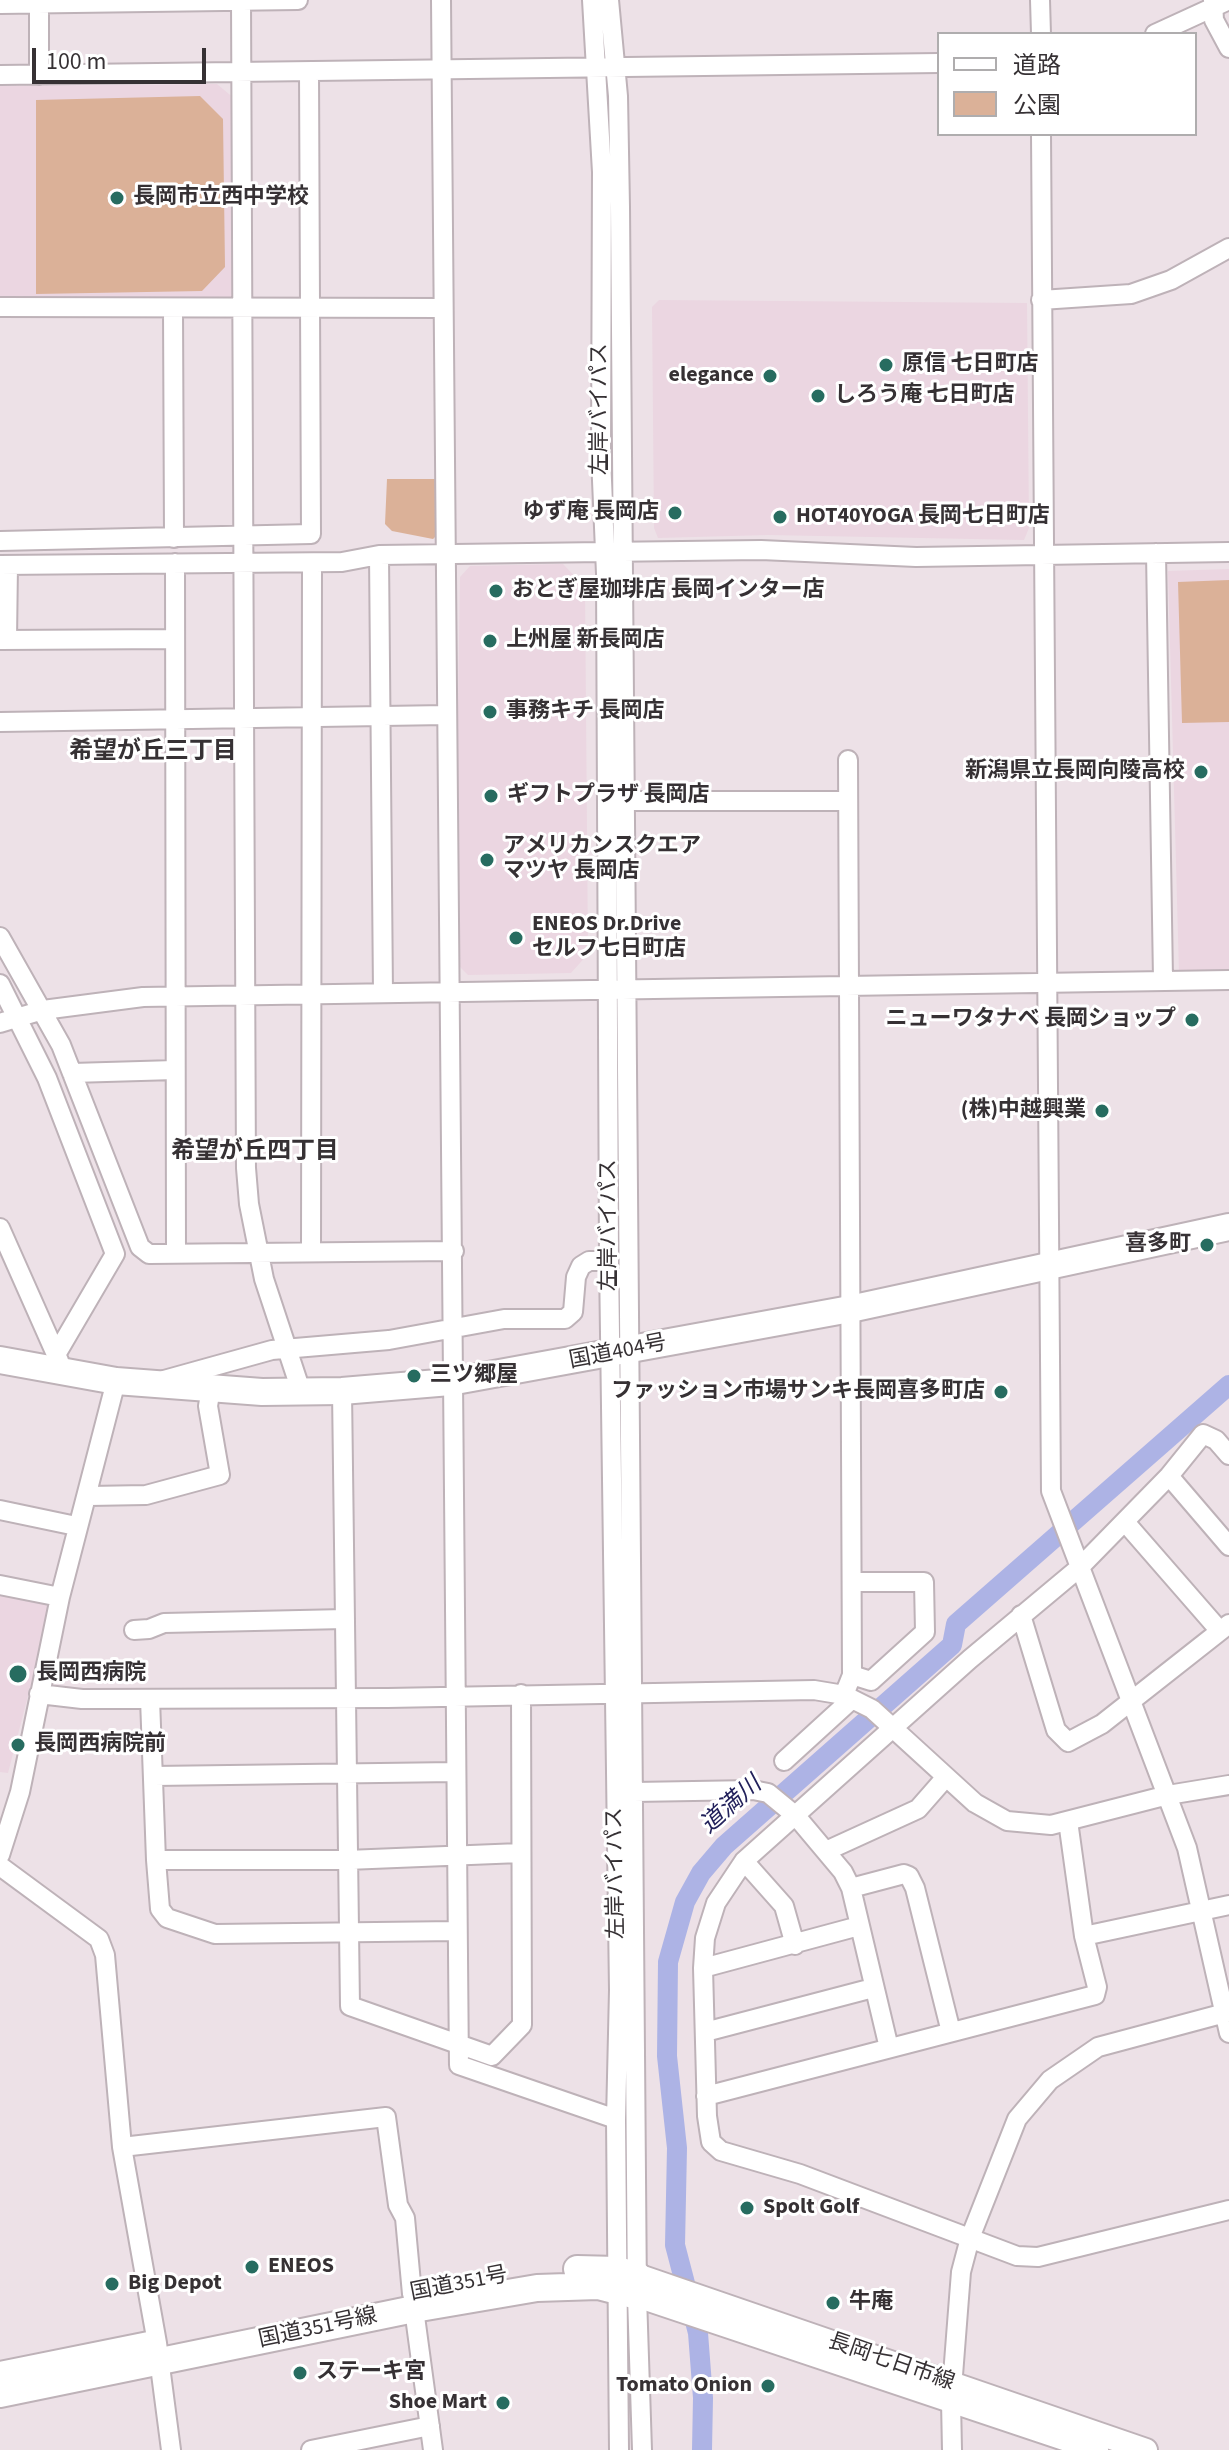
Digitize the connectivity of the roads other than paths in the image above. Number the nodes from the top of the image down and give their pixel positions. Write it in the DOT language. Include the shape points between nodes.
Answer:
graph roads {
  1 [pos="241,0"];
  2 [pos="298,0"];
  3 [pos="441,0"];
  4 [pos="592,0"];
  5 [pos="609,0"];
  6 [pos="1040,0"];
  7 [pos="39,2"];
  8 [pos="1218,3"];
  9 [pos="0,4"];
  10 [pos="1041,32"];
  11 [pos="1159,32"];
  12 [pos="1229,48"];
  13 [pos="937,63"];
  14 [pos="606,68"];
  15 [pos="241,70"];
  16 [pos="440,70"];
  17 [pos="309,72"];
  18 [pos="0,75"];
  19 [pos="39,75"];
  20 [pos="1041,136"];
  21 [pos="1229,248"];
  22 [pos="1041,300"];
  23 [pos="0,307"];
  24 [pos="443,308"];
  25 [pos="173,309"];
  26 [pos="243,309"];
  27 [pos="310,309"];
  28 [pos="243,532"];
  29 [pos="174,538"];
  30 [pos="0,541"];
  31 [pos="613,552"];
  32 [pos="1229,552"];
  33 [pos="1156,553"];
  34 [pos="446,554"];
  35 [pos="1045,554"];
  36 [pos="379,555"];
  37 [pos="175,563"];
  38 [pos="244,563"];
  39 [pos="312,563"];
  40 [pos="4,565"];
  41 [pos="175,639"];
  42 [pos="4,640"];
  43 [pos="446,715"];
  44 [pos="381,716"];
  45 [pos="244,717"];
  46 [pos="311,717"];
  47 [pos="175,720"];
  48 [pos="0,722"];
  49 [pos="848,760"];
  50 [pos="627,801"];
  51 [pos="847,801"];
  52 [pos="0,937"];
  53 [pos="1163,979"];
  54 [pos="1229,980"];
  55 [pos="1047,982"];
  56 [pos="0,984"];
  57 [pos="847,984"];
  58 [pos="616,988"];
  59 [pos="448,992"];
  60 [pos="383,993"];
  61 [pos="311,994"];
  62 [pos="244,995"];
  63 [pos="174,997"];
  64 [pos="24,1015"];
  65 [pos="175,1070"];
  66 [pos="72,1073"];
  67 [pos="1229,1227"];
  68 [pos="0,1228"];
  69 [pos="454,1251"];
  70 [pos="311,1252"];
  71 [pos="176,1253"];
  72 [pos="258,1254"];
  73 [pos="609,1261"];
  74 [pos="1048,1268"];
  75 [pos="850,1309"];
  76 [pos="455,1327"];
  77 [pos="285,1349"];
  78 [pos="620,1352"];
  79 [pos="0,1360"];
  80 [pos="59,1362"];
  81 [pos="116,1381"];
  82 [pos="450,1382"];
  83 [pos="154,1383"];
  84 [pos="211,1388"];
  85 [pos="301,1391"];
  86 [pos="342,1391"];
  87 [pos="1229,1455"];
  88 [pos="1169,1476"];
  89 [pos="89,1496"];
  90 [pos="0,1510"];
  91 [pos="1125,1522"];
  92 [pos="76,1526"];
  93 [pos="1229,1546"];
  94 [pos="1077,1563"];
  95 [pos="852,1582"];
  96 [pos="0,1585"];
  97 [pos="60,1597"];
  98 [pos="1021,1615"];
  99 [pos="345,1619"];
  100 [pos="1224,1628"];
  101 [pos="134,1630"];
  102 [pos="852,1675"];
  103 [pos="623,1692"];
  104 [pos="39,1694"];
  105 [pos="521,1694"];
  106 [pos="454,1696"];
  107 [pos="346,1698"];
  108 [pos="851,1698"];
  109 [pos="150,1699"];
  110 [pos="1132,1700"];
  111 [pos="890,1724"];
  112 [pos="784,1761"];
  113 [pos="455,1772"];
  114 [pos="346,1773"];
  115 [pos="154,1776"];
  116 [pos="946,1777"];
  117 [pos="1229,1785"];
  118 [pos="634,1792"];
  119 [pos="1168,1795"];
  120 [pos="793,1814"];
  121 [pos="1068,1821"];
  122 [pos="826,1851"];
  123 [pos="1,1853"];
  124 [pos="520,1853"];
  125 [pos="457,1856"];
  126 [pos="156,1860"];
  127 [pos="347,1860"];
  128 [pos="744,1861"];
  129 [pos="851,1888"];
  130 [pos="1229,1905"];
  131 [pos="1202,1912"];
  132 [pos="859,1926"];
  133 [pos="456,1931"];
  134 [pos="349,1932"];
  135 [pos="1084,1936"];
  136 [pos="795,1945"];
  137 [pos="703,1968"];
  138 [pos="873,1988"];
  139 [pos="1227,2013"];
  140 [pos="705,2032"];
  141 [pos="951,2032"];
  142 [pos="1229,2033"];
  143 [pos="458,2043"];
  144 [pos="889,2048"];
  145 [pos="706,2096"];
  146 [pos="610,2117"];
  147 [pos="122,2147"];
  148 [pos="1229,2210"];
  149 [pos="970,2238"];
  150 [pos="628,2283"];
  151 [pos="413,2302"];
  152 [pos="159,2352"];
  153 [pos="0,2375"];
  154 [pos="951,2392"];
  155 [pos="0,2394"];
  156 [pos="430,2426"];
  157 [pos="340,2447"];
  158 [pos="171,2450"];
  159 [pos="311,2450"];
  160 [pos="433,2450"];
  161 [pos="619,2450"];
  162 [pos="642,2450"];
  163 [pos="952,2450"];
  164 [pos="1097,2450"];
  165 [pos="1146,2450"];
  1 -- 2 [label="street"];
  1 -- 7 [label="street"];
  1 -- 15 [label="street"];
  3 -- 16 [label="street"];
  4 -- 14 [label="street, 左岸バイパス"];
  5 -- 14 [label="street, 左岸バイパス"];
  6 -- 10 [label="street"];
  7 -- 9 [label="street"];
  7 -- 19 [label="street"];
  8 -- 11 [label="street"];
  8 -- 12 [label="street" via="1214,20"];
  13 -- 14 [label="street"];
  14 -- 16 [label="street"];
  14 -- 31 [label="street, 左岸バイパス" via="602,172"];
  15 -- 17 [label="street"];
  15 -- 19 [label="street"];
  15 -- 26 [label="street"];
  16 -- 17 [label="street"];
  16 -- 24 [label="street"];
  17 -- 27 [label="street"];
  18 -- 19 [label="street"];
  20 -- 22 [label="street"];
  21 -- 22 [label="street" via="1171,280 1131,294"];
  22 -- 35 [label="street"];
  23 -- 25 [label="street"];
  24 -- 27 [label="street"];
  24 -- 34 [label="street"];
  25 -- 26 [label="street"];
  25 -- 29 [label="street"];
  26 -- 27 [label="street"];
  26 -- 28 [label="street"];
  27 -- 28 [label="street" via="311,534"];
  28 -- 29 [label="street"];
  28 -- 38 [label="street"];
  29 -- 30 [label="street"];
  31 -- 34 [label="street"];
  31 -- 35 [label="street"];
  31 -- 50 [label="street, 左岸バイパス"];
  31 -- 58 [label="street, 左岸バイパス"];
  32 -- 33 [label="street"];
  33 -- 35 [label="street"];
  33 -- 53 [label="street"];
  34 -- 36 [label="street"];
  34 -- 43 [label="street"];
  35 -- 55 [label="street"];
  36 -- 39 [label="street"];
  36 -- 44 [label="street"];
  37 -- 38 [label="street"];
  37 -- 40 [label="street"];
  37 -- 41 [label="street"];
  38 -- 39 [label="street"];
  38 -- 45 [label="street"];
  39 -- 46 [label="street"];
  40 -- 42 [label="street"];
  41 -- 42 [label="street"];
  41 -- 47 [label="street"];
  43 -- 44 [label="street"];
  43 -- 59 [label="street"];
  44 -- 46 [label="street"];
  44 -- 60 [label="street"];
  45 -- 46 [label="street"];
  45 -- 47 [label="street"];
  45 -- 62 [label="street"];
  46 -- 61 [label="street"];
  47 -- 48 [label="street"];
  47 -- 63 [label="street"];
  49 -- 51 [label="street"];
  50 -- 51 [label="street"];
  50 -- 58 [label="street, 左岸バイパス"];
  51 -- 57 [label="street"];
  52 -- 64 [label="street"];
  53 -- 54 [label="street"];
  53 -- 55 [label="street"];
  55 -- 57 [label="street"];
  55 -- 74 [label="street"];
  56 -- 64 [label="street"];
  57 -- 58 [label="street"];
  57 -- 75 [label="street"];
  58 -- 59 [label="street"];
  58 -- 73 [label="street, 左岸バイパス"];
  58 -- 78 [label="street, 左岸バイパス"];
  59 -- 60 [label="street"];
  59 -- 69 [label="street"];
  60 -- 61 [label="street"];
  61 -- 62 [label="street"];
  61 -- 70 [label="street"];
  62 -- 63 [label="street"];
  62 -- 72 [label="street" via="246,1168"];
  63 -- 64 [label="street" via="109,999"];
  63 -- 65 [label="street"];
  64 -- 66 [label="street"];
  64 -- 80 [label="street" via="115,1254"];
  65 -- 66 [label="street"];
  65 -- 71 [label="street"];
  66 -- 71 [label="street" via="140,1247 149,1254"];
  67 -- 74 [label="highway, 国道404号"];
  68 -- 80 [label="street"];
  69 -- 70 [label="street"];
  69 -- 76 [label="street"];
  70 -- 72 [label="street"];
  71 -- 72 [label="street"];
  72 -- 77 [label="street"];
  73 -- 76 [label="street" via="581,1266 573,1312 565,1319 504,1319"];
  73 -- 78 [label="street, 左岸バイパス"];
  74 -- 75 [label="highway, 国道404号"];
  74 -- 94 [label="street" via="1051,1491"];
  75 -- 78 [label="highway, 国道404号"];
  75 -- 95 [label="street"];
  76 -- 77 [label="street" via="389,1340"];
  76 -- 82 [label="street"];
  77 -- 83 [label="street"];
  77 -- 85 [label="street"];
  78 -- 82 [label="highway, 国道404号"];
  78 -- 103 [label="street, 左岸バイパス"];
  79 -- 80 [label="highway, 国道404号"];
  80 -- 81 [label="highway, 国道404号"];
  81 -- 83 [label="highway, 国道404号"];
  81 -- 89 [label="street"];
  82 -- 86 [label="highway, 国道404号"];
  82 -- 106 [label="street"];
  83 -- 84 [label="highway, 国道404号"];
  84 -- 85 [label="highway, 国道404号"];
  84 -- 89 [label="street" via="208,1406 220,1475 146,1495"];
  85 -- 86 [label="highway, 国道404号"];
  86 -- 99 [label="street"];
  87 -- 88 [label="street" via="1203,1434"];
  88 -- 91 [label="street"];
  88 -- 93 [label="street"];
  89 -- 92 [label="street"];
  90 -- 92 [label="street"];
  91 -- 94 [label="street"];
  91 -- 100 [label="street"];
  92 -- 97 [label="street"];
  94 -- 98 [label="street"];
  94 -- 110 [label="street"];
  95 -- 102 [label="street"];
  95 -- 102 [label="street" via="924,1582 925,1632 871,1681"];
  96 -- 97 [label="street"];
  97 -- 104 [label="street"];
  98 -- 110 [label="street" via="1063,1740 1074,1741"];
  98 -- 111 [label="street"];
  99 -- 101 [label="street" via="164,1623"];
  99 -- 107 [label="street"];
  100 -- 110 [label="street"];
  102 -- 108 [label="street"];
  103 -- 105 [label="street"];
  103 -- 108 [label="street" via="814,1690"];
  103 -- 118 [label="street, 左岸バイパス"];
  103 -- 150 [label="street, 左岸バイパス" via="619,1990"];
  104 -- 109 [label="street"];
  104 -- 123 [label="street" via="20,1792"];
  105 -- 106 [label="street"];
  105 -- 124 [label="street"];
  106 -- 107 [label="street"];
  106 -- 113 [label="street"];
  107 -- 109 [label="street"];
  107 -- 114 [label="street"];
  108 -- 111 [label="street"];
  108 -- 112 [label="street"];
  109 -- 115 [label="street"];
  110 -- 119 [label="street"];
  111 -- 116 [label="street"];
  111 -- 120 [label="street"];
  113 -- 114 [label="street"];
  113 -- 125 [label="street"];
  114 -- 115 [label="street"];
  114 -- 127 [label="street"];
  115 -- 126 [label="street"];
  116 -- 121 [label="street" via="987,1812 1007,1821"];
  116 -- 122 [label="street" via="918,1809"];
  117 -- 119 [label="street"];
  118 -- 120 [label="street" via="753,1790 768,1793"];
  118 -- 150 [label="street, 左岸バイパス"];
  119 -- 121 [label="street"];
  119 -- 131 [label="street"];
  120 -- 122 [label="street"];
  120 -- 128 [label="street"];
  121 -- 135 [label="street"];
  122 -- 129 [label="street"];
  123 -- 147 [label="street" via="99,1939 105,1955"];
  124 -- 125 [label="street"];
  124 -- 143 [label="street" via="522,2025 492,2056"];
  125 -- 127 [label="street"];
  125 -- 133 [label="street"];
  126 -- 127 [label="street"];
  126 -- 134 [label="street" via="160,1909 167,1918 205,1932"];
  127 -- 134 [label="street"];
  128 -- 136 [label="street" via="784,1906"];
  128 -- 137 [label="street" via="716,1903"];
  129 -- 132 [label="street"];
  129 -- 141 [label="street" via="904,1874 912,1880"];
  130 -- 131 [label="street"];
  131 -- 135 [label="street"];
  131 -- 139 [label="street"];
  132 -- 136 [label="street"];
  132 -- 138 [label="street"];
  133 -- 134 [label="street"];
  133 -- 143 [label="street"];
  134 -- 143 [label="street" via="350,2006"];
  135 -- 141 [label="street" via="1095,1995"];
  136 -- 137 [label="street"];
  137 -- 140 [label="street"];
  138 -- 140 [label="street"];
  138 -- 144 [label="street"];
  139 -- 142 [label="street"];
  139 -- 149 [label="street" via="1098,2047 1050,2080 1017,2119"];
  140 -- 145 [label="street"];
  141 -- 144 [label="street"];
  143 -- 146 [label="street" via="459,2065"];
  144 -- 145 [label="street"];
  145 -- 149 [label="street" via="715,2148"];
  147 -- 151 [label="street" via="386,2117 398,2205 405,2218"];
  147 -- 152 [label="street"];
  148 -- 149 [label="street" via="1038,2257 1017,2256"];
  149 -- 154 [label="street" via="956,2298"];
  150 -- 151 [label="highway, 国道351号" via="547,2269"];
  150 -- 154 [label="main road, 長岡七日市線"];
  150 -- 161 [label="street, 左岸バイパス"];
  150 -- 162 [label="street, 左岸バイパス"];
  151 -- 152 [label="highway, 国道351号"];
  151 -- 156 [label="street"];
  152 -- 153 [label="highway, 国道351号"];
  152 -- 155 [label="highway"];
  152 -- 158 [label="street"];
  154 -- 163 [label="street"];
  154 -- 164 [label="main road, 長岡七日市線"];
  154 -- 165 [label="main road, 長岡七日市線"];
  156 -- 157 [label="street"];
  156 -- 160 [label="street"];
  157 -- 159 [label="street"];
}
